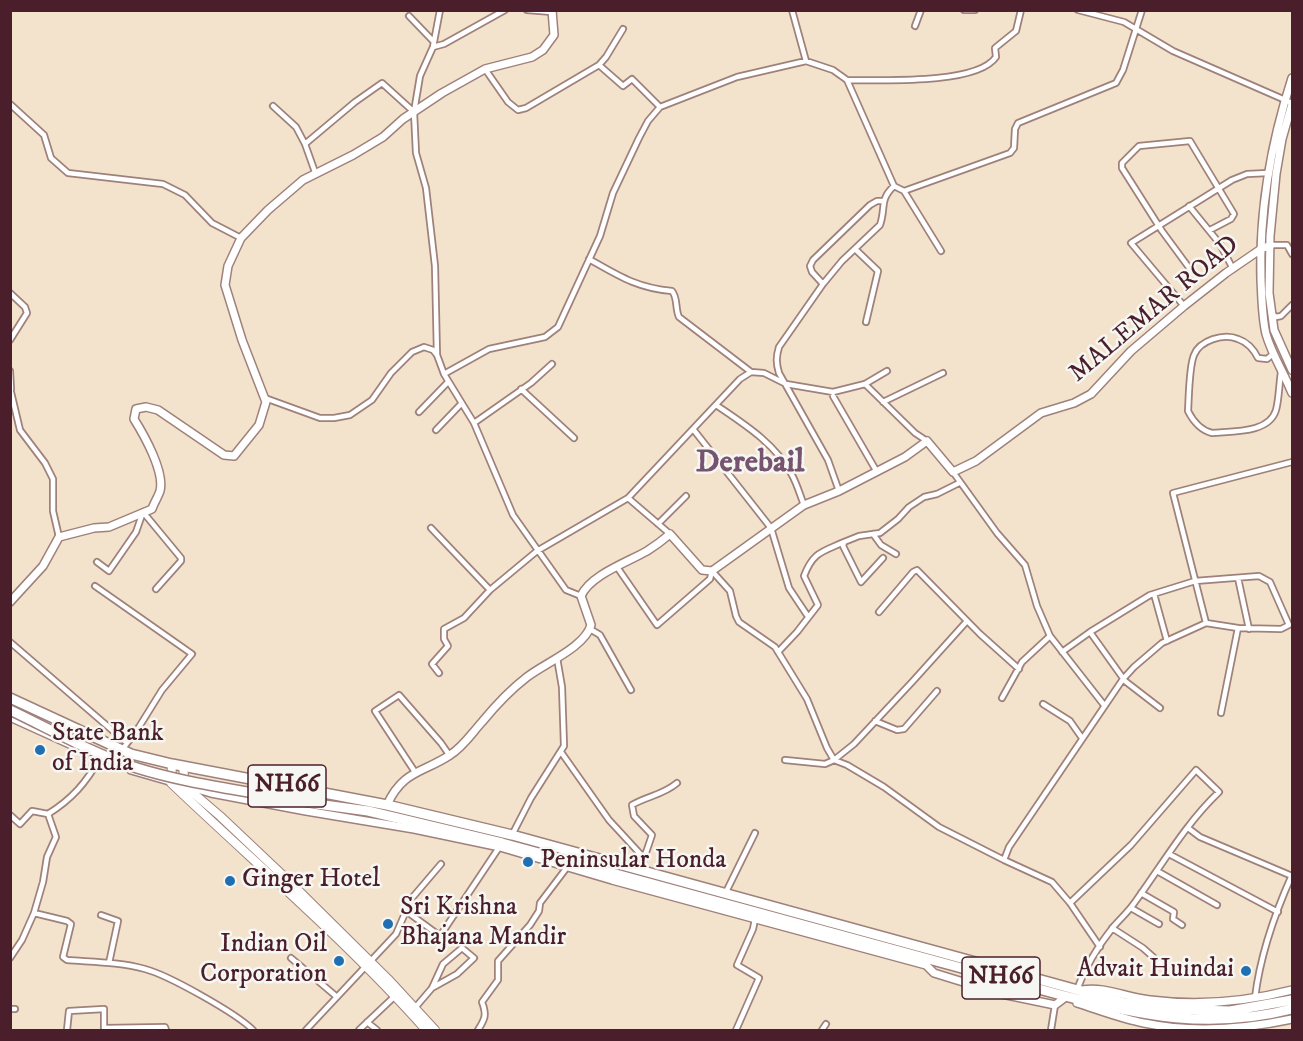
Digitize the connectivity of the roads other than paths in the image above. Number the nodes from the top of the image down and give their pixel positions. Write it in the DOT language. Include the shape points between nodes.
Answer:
graph roads {
  1 [pos="440,10"];
  2 [pos="505,10"];
  3 [pos="527,10"];
  4 [pos="792,10"];
  5 [pos="921,10"];
  6 [pos="964,10"];
  7 [pos="975,10"];
  8 [pos="1022,10"];
  9 [pos="1078,10"];
  10 [pos="1142,10"];
  11 [pos="552,11"];
  12 [pos="409,16"];
  13 [pos="915,26"];
  14 [pos="623,29"];
  15 [pos="1137,29"];
  16 [pos="433,45"];
  17 [pos="806,61"];
  18 [pos="599,65"];
  19 [pos="485,69"];
  20 [pos="1293,78"];
  21 [pos="847,80"];
  22 [pos="1290,102"];
  23 [pos="10,104"];
  24 [pos="273,106"];
  25 [pos="660,107"];
  26 [pos="414,112"];
  27 [pos="305,144"];
  28 [pos="315,172"];
  29 [pos="1268,173"];
  30 [pos="894,186"];
  31 [pos="1219,188"];
  32 [pos="904,191"];
  33 [pos="883,201"];
  34 [pos="1189,206"];
  35 [pos="1159,225"];
  36 [pos="1210,230"];
  37 [pos="241,238"];
  38 [pos="1270,246"];
  39 [pos="855,249"];
  40 [pos="1261,249"];
  41 [pos="941,251"];
  42 [pos="1293,254"];
  43 [pos="589,259"];
  44 [pos="1190,269"];
  45 [pos="1233,269"];
  46 [pos="823,284"];
  47 [pos="10,293"];
  48 [pos="1293,305"];
  49 [pos="1184,306"];
  50 [pos="1271,313"];
  51 [pos="866,322"];
  52 [pos="10,340"];
  53 [pos="1273,354"];
  54 [pos="437,355"];
  55 [pos="552,364"];
  56 [pos="1281,370"];
  57 [pos="1293,370"];
  58 [pos="10,371"];
  59 [pos="886,371"];
  60 [pos="751,372"];
  61 [pos="944,373"];
  62 [pos="444,374"];
  63 [pos="448,382"];
  64 [pos="786,384"];
  65 [pos="865,384"];
  66 [pos="11,388"];
  67 [pos="521,389"];
  68 [pos="1293,393"];
  69 [pos="833,396"];
  70 [pos="264,398"];
  71 [pos="884,402"];
  72 [pos="461,404"];
  73 [pos="716,405"];
  74 [pos="418,412"];
  75 [pos="474,423"];
  76 [pos="693,429"];
  77 [pos="436,430"];
  78 [pos="574,438"];
  79 [pos="927,441"];
  80 [pos="1293,462"];
  81 [pos="877,472"];
  82 [pos="953,472"];
  83 [pos="959,483"];
  84 [pos="839,491"];
  85 [pos="686,496"];
  86 [pos="628,498"];
  87 [pos="804,506"];
  88 [pos="143,512"];
  89 [pos="658,524"];
  90 [pos="431,528"];
  91 [pos="771,528"];
  92 [pos="670,534"];
  93 [pos="873,534"];
  94 [pos="59,537"];
  95 [pos="844,542"];
  96 [pos="537,551"];
  97 [pos="896,554"];
  98 [pos="883,558"];
  99 [pos="97,562"];
  100 [pos="617,567"];
  101 [pos="712,571"];
  102 [pos="1238,578"];
  103 [pos="1195,581"];
  104 [pos="95,586"];
  105 [pos="156,589"];
  106 [pos="490,590"];
  107 [pos="1154,594"];
  108 [pos="581,596"];
  109 [pos="10,602"];
  110 [pos="879,612"];
  111 [pos="807,615"];
  112 [pos="967,621"];
  113 [pos="1206,623"];
  114 [pos="1238,628"];
  115 [pos="590,629"];
  116 [pos="1249,629"];
  117 [pos="1090,632"];
  118 [pos="1050,636"];
  119 [pos="1167,641"];
  120 [pos="10,642"];
  121 [pos="777,652"];
  122 [pos="1062,652"];
  123 [pos="557,657"];
  124 [pos="1019,669"];
  125 [pos="439,673"];
  126 [pos="1123,679"];
  127 [pos="631,690"];
  128 [pos="937,691"];
  129 [pos="10,698"];
  130 [pos="1002,698"];
  131 [pos="1043,704"];
  132 [pos="1104,705"];
  133 [pos="1160,708"];
  134 [pos="10,710"];
  135 [pos="1221,713"];
  136 [pos="10,717"];
  137 [pos="875,721"];
  138 [pos="1082,738"];
  139 [pos="124,747"];
  140 [pos="561,752"];
  141 [pos="450,756"];
  142 [pos="100,758"];
  143 [pos="785,760"];
  144 [pos="834,760"];
  145 [pos="172,764"];
  146 [pos="183,766"];
  147 [pos="415,772"];
  148 [pos="171,783"];
  149 [pos="677,783"];
  150 [pos="185,786"];
  151 [pos="387,805"];
  152 [pos="48,814"];
  153 [pos="10,815"];
  154 [pos="1188,828"];
  155 [pos="755,833"];
  156 [pos="512,835"];
  157 [pos="501,845"];
  158 [pos="1169,854"];
  159 [pos="644,858"];
  160 [pos="1004,860"];
  161 [pos="441,864"];
  162 [pos="570,864"];
  163 [pos="640,870"];
  164 [pos="1157,871"];
  165 [pos="1292,875"];
  166 [pos="725,894"];
  167 [pos="1141,894"];
  168 [pos="1070,903"];
  169 [pos="1217,905"];
  170 [pos="1131,908"];
  171 [pos="406,911"];
  172 [pos="1278,912"];
  173 [pos="34,913"];
  174 [pos="101,915"];
  175 [pos="755,919"];
  176 [pos="1159,924"];
  177 [pos="1182,925"];
  178 [pos="1112,928"];
  179 [pos="1100,947"];
  180 [pos="10,958"];
  181 [pos="291,958"];
  182 [pos="109,963"];
  183 [pos="368,963"];
  184 [pos="1161,964"];
  185 [pos="432,988"];
  186 [pos="1078,990"];
  187 [pos="1293,990"];
  188 [pos="395,996"];
  189 [pos="337,997"];
  190 [pos="1064,997"];
  191 [pos="1255,999"];
  192 [pos="1293,1000"];
  193 [pos="1055,1005"];
  194 [pos="1195,1008"];
  195 [pos="414,1009"];
  196 [pos="1293,1009"];
  197 [pos="1290,1021"];
  198 [pos="367,1022"];
  199 [pos="826,1024"];
  200 [pos="310,1029"];
  201 [pos="67,1030"];
  202 [pos="166,1030"];
  203 [pos="253,1030"];
  204 [pos="359,1030"];
  205 [pos="376,1030"];
  206 [pos="426,1030"];
  207 [pos="435,1030"];
  208 [pos="478,1030"];
  209 [pos="736,1030"];
  210 [pos="822,1030"];
  211 [pos="1051,1030"];
  1 -- 16 [label="street"];
  2 -- 16 [label="street" via="444,44"];
  3 -- 11 [label="street"];
  4 -- 17 [label="street"];
  5 -- 13 [label="street"];
  6 -- 7 [label="street"];
  8 -- 21 [label="street" via="1016,31 995,48 996,57 991,64 975,72 944,77"];
  9 -- 15 [label="street"];
  10 -- 15 [label="street"];
  11 -- 19 [label="street" via="554,34 543,51"];
  12 -- 16 [label="street"];
  14 -- 18 [label="street"];
  15 -- 22 [label="street" via="1173,51"];
  15 -- 32 [label="street" via="1116,83 1018,123 1010,153"];
  16 -- 26 [label="street" via="420,76"];
  17 -- 21 [label="street" via="833,70"];
  17 -- 25 [label="street" via="737,77"];
  18 -- 19 [label="street" via="518,110"];
  18 -- 25 [label="street" via="623,86 632,79"];
  19 -- 26 [label="street"];
  20 -- 22 [label="street"];
  21 -- 30 [label="street"];
  22 -- 29 [label="street" via="1274,141"];
  22 -- 38 [label="street" via="1278,157"];
  23 -- 37 [label="street" via="44,135 51,159 69,173 162,184 185,195 212,223"];
  24 -- 27 [label="street" via="296,127"];
  25 -- 43 [label="street" via="648,121 613,193"];
  26 -- 27 [label="street" via="382,83"];
  26 -- 28 [label="street" via="383,137"];
  26 -- 54 [label="street" via="416,153 426,188 435,266"];
  27 -- 28 [label="street"];
  28 -- 37 [label="street"];
  29 -- 31 [label="street" via="1247,174"];
  29 -- 40 [label="street"];
  30 -- 32 [label="street"];
  30 -- 33 [label="street"];
  31 -- 34 [label="street"];
  31 -- 35 [label="street" via="1190,141 1139,146 1122,163 1122,168"];
  31 -- 36 [label="street" via="1234,214"];
  32 -- 41 [label="street"];
  33 -- 39 [label="street" via="880,225"];
  33 -- 46 [label="street" via="870,205 813,260 812,272"];
  34 -- 35 [label="street"];
  34 -- 36 [label="street"];
  35 -- 44 [label="street"];
  35 -- 49 [label="street" via="1131,243"];
  36 -- 45 [label="street"];
  37 -- 70 [label="street" via="228,266 225,285"];
  38 -- 40 [label="street, MALEMAR ROAD"];
  38 -- 42 [label="street" via="1287,245"];
  38 -- 50 [label="street"];
  39 -- 46 [label="street"];
  39 -- 51 [label="street" via="878,271"];
  40 -- 45 [label="street, MALEMAR ROAD"];
  40 -- 53 [label="street" via="1262,310"];
  43 -- 60 [label="street" via="633,284 672,291 679,317"];
  43 -- 62 [label="street" via="553,333 489,349"];
  45 -- 49 [label="street, MALEMAR ROAD"];
  46 -- 64 [label="street" via="779,347 776,364"];
  47 -- 52 [label="street" via="27,313"];
  48 -- 50 [label="street" via="1281,316"];
  49 -- 82 [label="street, MALEMAR ROAD" via="1131,351 1091,394 1041,413 976,461"];
  50 -- 57 [label="street" via="1274,330"];
  53 -- 56 [label="street"];
  53 -- 56 [label="street" via="1267,359 1258,358 1248,344 1237,338 1211,339 1202,345 1194,354 1188,411 1204,431 1212,433 1258,428 1275,412"];
  54 -- 62 [label="street"];
  54 -- 70 [label="street" via="424,347 412,352 372,400 350,415 320,418"];
  55 -- 67 [label="street"];
  56 -- 68 [label="street"];
  58 -- 66 [label="street"];
  59 -- 65 [label="street"];
  60 -- 64 [label="street"];
  60 -- 73 [label="street"];
  61 -- 71 [label="street"];
  62 -- 63 [label="street"];
  63 -- 72 [label="street"];
  63 -- 74 [label="street"];
  64 -- 65 [label="street" via="833,392"];
  64 -- 84 [label="street" via="828,460"];
  65 -- 71 [label="street"];
  66 -- 94 [label="street" via="20,430 53,479 53,511"];
  67 -- 75 [label="street"];
  67 -- 78 [label="street"];
  69 -- 81 [label="street"];
  70 -- 88 [label="street" via="259,425 234,456 224,454 158,410 136,409 134,419 146,438 161,490 152,509"];
  71 -- 79 [label="street"];
  72 -- 75 [label="street"];
  72 -- 77 [label="street"];
  73 -- 76 [label="street"];
  73 -- 87 [label="street" via="764,439 785,463"];
  75 -- 96 [label="street" via="513,515"];
  76 -- 86 [label="street"];
  76 -- 91 [label="street"];
  79 -- 81 [label="street"];
  79 -- 82 [label="street"];
  80 -- 103 [label="street" via="1173,493"];
  81 -- 84 [label="street"];
  82 -- 83 [label="street"];
  83 -- 93 [label="street" via="924,497 889,527"];
  83 -- 118 [label="street" via="1025,565"];
  84 -- 87 [label="street"];
  85 -- 89 [label="street"];
  86 -- 89 [label="street"];
  86 -- 96 [label="street"];
  87 -- 91 [label="street"];
  88 -- 94 [label="street" via="109,527"];
  88 -- 99 [label="street" via="136,532 109,571"];
  88 -- 105 [label="street" via="181,558"];
  89 -- 92 [label="street"];
  90 -- 106 [label="street"];
  91 -- 101 [label="street"];
  91 -- 111 [label="street" via="789,588"];
  92 -- 100 [label="street"];
  92 -- 101 [label="street" via="702,570"];
  93 -- 95 [label="street"];
  93 -- 97 [label="street" via="881,545"];
  94 -- 109 [label="street" via="43,566"];
  95 -- 98 [label="street" via="861,582"];
  95 -- 121 [label="street" via="816,555 808,566 804,576 818,605"];
  96 -- 106 [label="street"];
  96 -- 108 [label="street" via="566,590"];
  100 -- 101 [label="street" via="657,625 710,579"];
  100 -- 108 [label="street" via="594,580"];
  101 -- 121 [label="street" via="730,591 739,622"];
  102 -- 103 [label="street"];
  102 -- 116 [label="street"];
  102 -- 116 [label="street" via="1259,576 1270,582 1289,625 1281,629"];
  103 -- 107 [label="street"];
  103 -- 113 [label="street"];
  104 -- 139 [label="street" via="192,654"];
  106 -- 125 [label="street" via="464,618 444,629 448,646 432,664"];
  107 -- 117 [label="street"];
  107 -- 119 [label="street"];
  108 -- 115 [label="street"];
  110 -- 112 [label="street" via="917,570"];
  112 -- 124 [label="street"];
  112 -- 137 [label="street"];
  113 -- 114 [label="street"];
  113 -- 119 [label="street"];
  114 -- 116 [label="street"];
  114 -- 135 [label="street"];
  115 -- 123 [label="street"];
  115 -- 127 [label="street" via="600,634"];
  117 -- 122 [label="street"];
  117 -- 126 [label="street"];
  118 -- 122 [label="street"];
  118 -- 124 [label="street"];
  119 -- 126 [label="street"];
  120 -- 139 [label="street"];
  121 -- 144 [label="street" via="807,699"];
  122 -- 132 [label="street"];
  123 -- 140 [label="street" via="562,687"];
  123 -- 141 [label="street" via="500,700"];
  124 -- 130 [label="street"];
  126 -- 132 [label="street"];
  126 -- 133 [label="street"];
  128 -- 137 [label="street" via="904,729"];
  129 -- 139 [label="highway, NH66"];
  131 -- 138 [label="street" via="1070,721"];
  132 -- 138 [label="street"];
  134 -- 157 [label="highway, NH66, bridge" via="136,767 198,783 409,820"];
  136 -- 142 [label="street"];
  137 -- 144 [label="street"];
  138 -- 160 [label="street"];
  139 -- 145 [label="highway, NH66"];
  140 -- 156 [label="street"];
  140 -- 159 [label="street" via="609,820"];
  141 -- 147 [label="street"];
  141 -- 147 [label="street" via="399,695 375,711"];
  142 -- 148 [label="street"];
  142 -- 152 [label="street" via="67,803"];
  143 -- 144 [label="street" via="825,764"];
  144 -- 160 [label="street" via="884,787 939,827"];
  145 -- 146 [label="highway, NH66"];
  145 -- 148 [label="main road"];
  146 -- 150 [label="main road"];
  146 -- 151 [label="highway, NH66"];
  147 -- 151 [label="street" via="393,793"];
  148 -- 150 [label="street"];
  148 -- 183 [label="main road"];
  149 -- 159 [label="street" via="667,792 632,804 634,816 652,835"];
  150 -- 157 [label="street"];
  150 -- 183 [label="main road"];
  151 -- 156 [label="highway, NH66"];
  152 -- 153 [label="street" via="32,811 20,824"];
  152 -- 173 [label="street" via="56,837 47,857"];
  154 -- 158 [label="street"];
  154 -- 165 [label="street" via="1200,837"];
  154 -- 168 [label="street" via="1220,792 1196,770 1131,845"];
  155 -- 166 [label="street"];
  156 -- 163 [label="highway, NH66"];
  157 -- 162 [label="highway, NH66"];
  157 -- 171 [label="street" via="440,936"];
  158 -- 164 [label="street"];
  158 -- 172 [label="street"];
  159 -- 163 [label="street"];
  160 -- 168 [label="street" via="1052,882"];
  161 -- 171 [label="street"];
  162 -- 175 [label="street"];
  162 -- 190 [label="highway, NH66"];
  162 -- 208 [label="street" via="540,903 530,925 498,961 498,980 483,1002 487,1013"];
  163 -- 166 [label="highway, NH66"];
  164 -- 167 [label="street"];
  164 -- 169 [label="street"];
  165 -- 172 [label="street"];
  166 -- 186 [label="highway, NH66"];
  167 -- 170 [label="street"];
  167 -- 177 [label="street" via="1174,912 1173,919"];
  168 -- 179 [label="street"];
  170 -- 176 [label="street"];
  170 -- 178 [label="street"];
  171 -- 183 [label="street" via="396,934"];
  172 -- 191 [label="street" via="1264,952"];
  173 -- 180 [label="street"];
  173 -- 182 [label="street" via="70,924 63,952 67,960"];
  174 -- 182 [label="street" via="118,921"];
  175 -- 193 [label="street" via="926,965 934,973 1002,994"];
  175 -- 209 [label="street" via="737,965 759,978"];
  178 -- 179 [label="street"];
  178 -- 184 [label="street"];
  179 -- 186 [label="street" via="1084,970"];
  181 -- 189 [label="street"];
  182 -- 203 [label="street" via="146,969 172,981"];
  183 -- 188 [label="main road"];
  183 -- 189 [label="street"];
  183 -- 195 [label="main road"];
  185 -- 185 [label="street" via="443,964 462,948 474,958 458,974"];
  185 -- 195 [label="street"];
  186 -- 194 [label="highway, NH66" via="1166,1009"];
  187 -- 191 [label="street"];
  188 -- 198 [label="street"];
  188 -- 206 [label="main road"];
  189 -- 200 [label="street"];
  190 -- 193 [label="street"];
  190 -- 196 [label="highway, NH66" via="1152,1016 1194,1020 1232,1019"];
  190 -- 197 [label="street" via="1144,1023 1183,1028 1247,1027"];
  191 -- 194 [label="street"];
  192 -- 194 [label="highway, NH66" via="1230,1011"];
  193 -- 211 [label="street"];
  195 -- 207 [label="main road"];
  198 -- 204 [label="street"];
  198 -- 205 [label="street"];
  199 -- 210 [label="street"];
  201 -- 202 [label="street" via="69,1011 104,1009 104,1028"];
}
